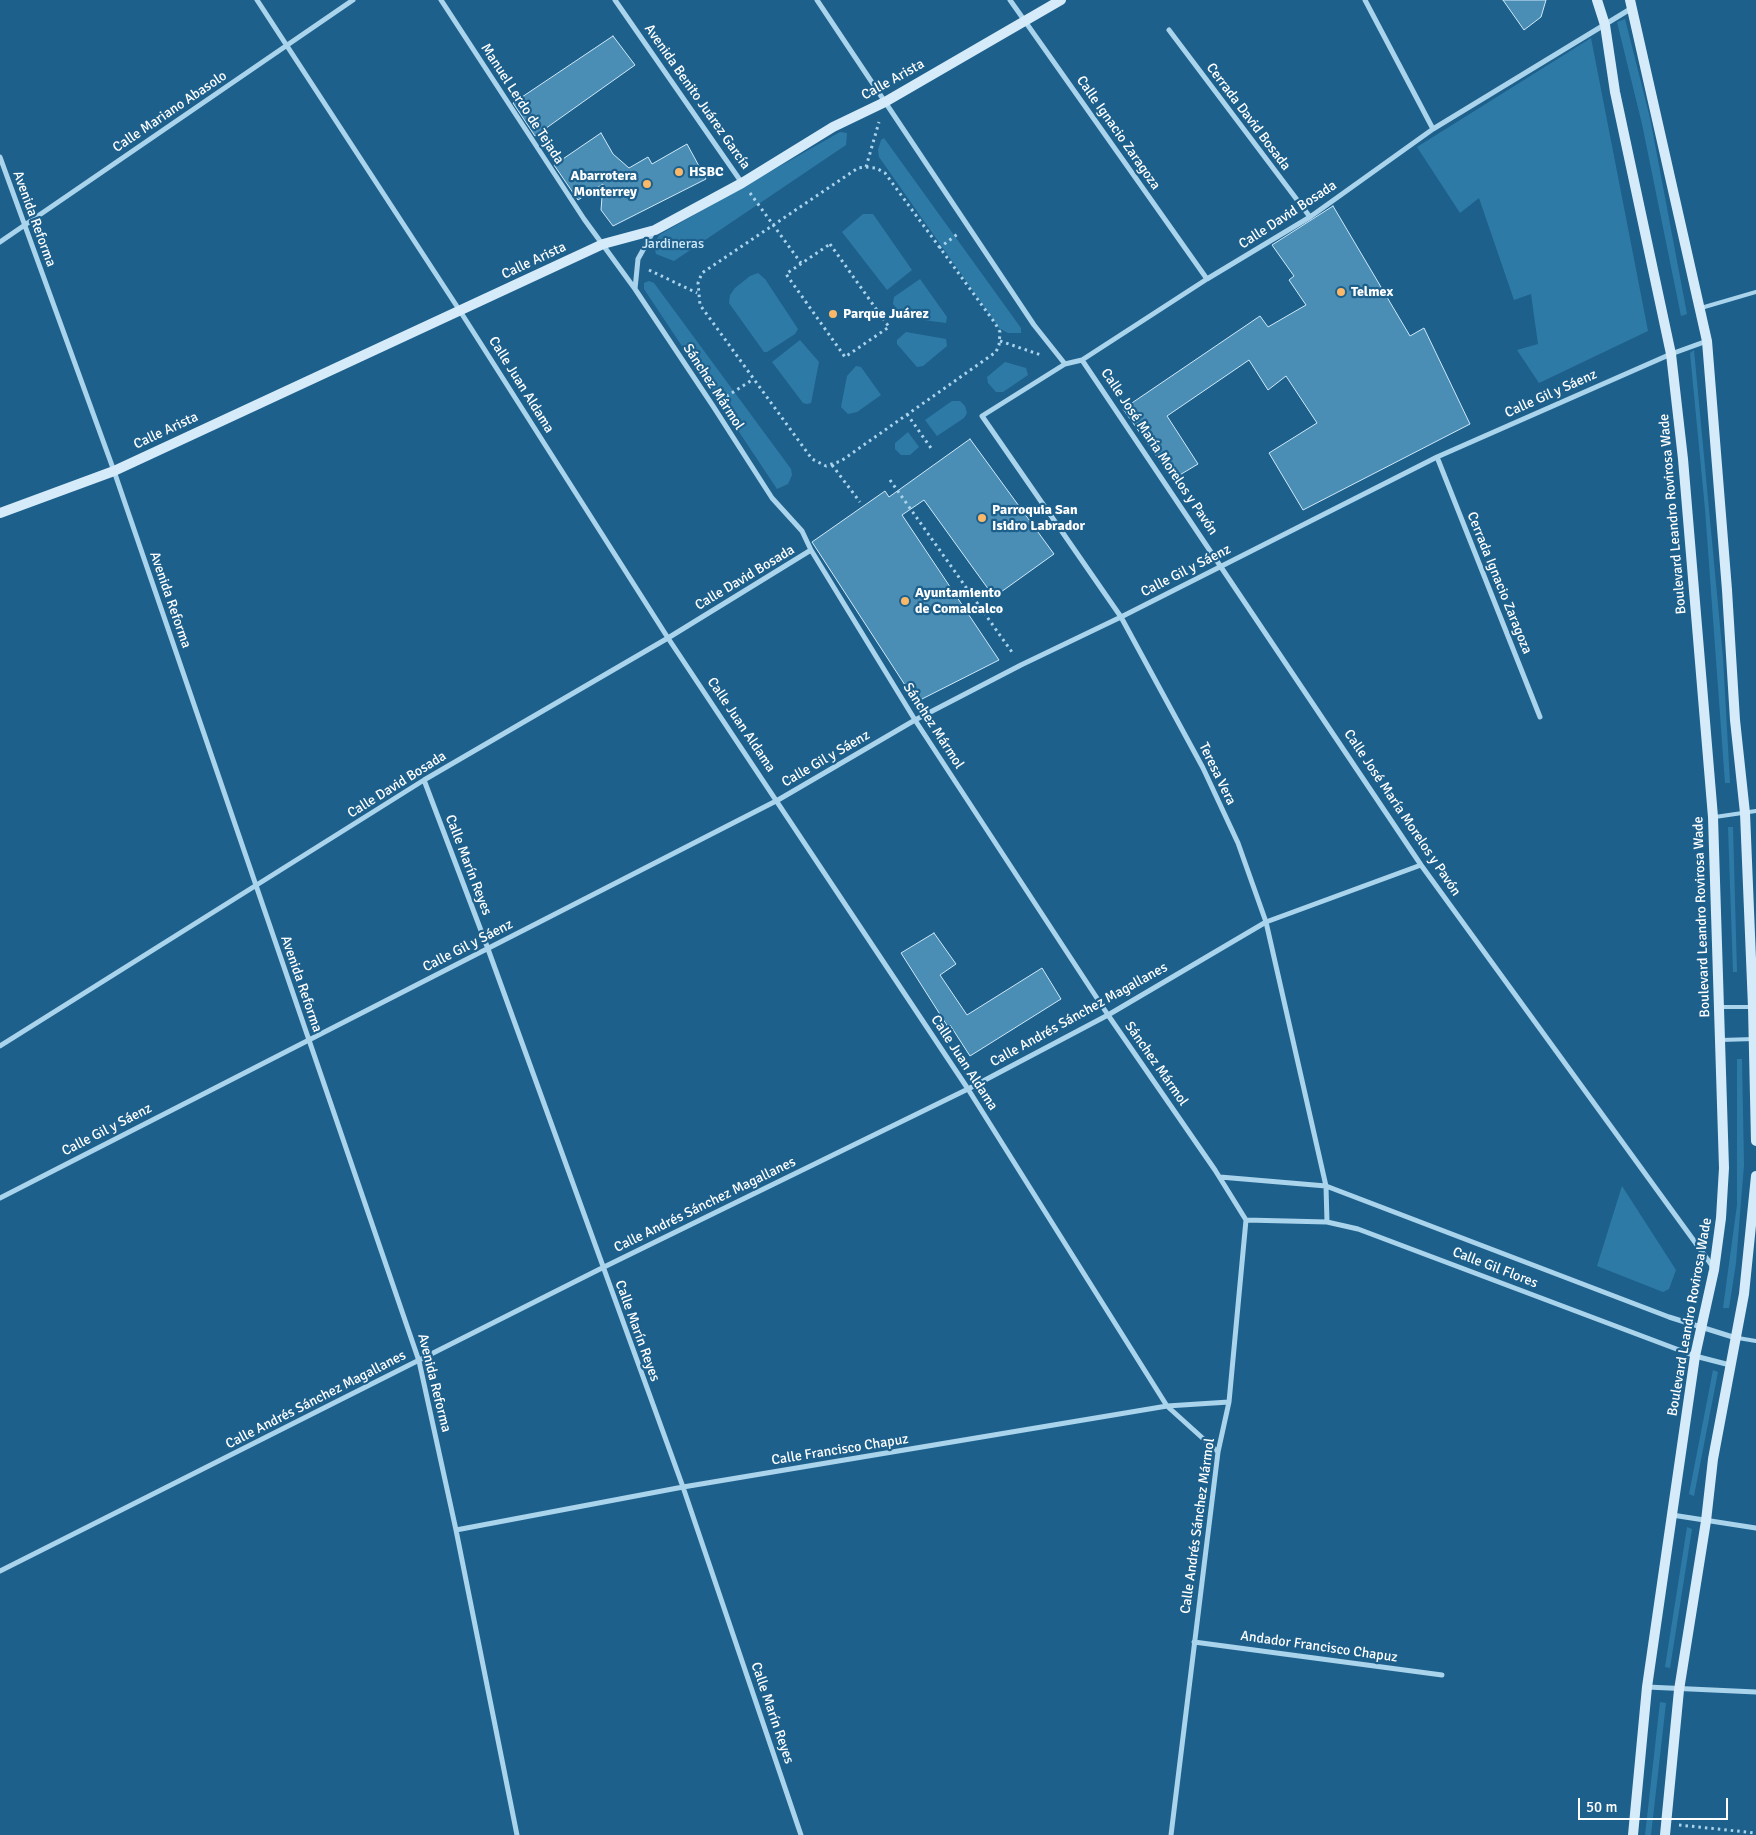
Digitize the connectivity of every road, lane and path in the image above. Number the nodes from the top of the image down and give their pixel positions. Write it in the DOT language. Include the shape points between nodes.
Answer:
graph roads {
  1 [pos="257,0"];
  2 [pos="353,0"];
  3 [pos="441,0"];
  4 [pos="616,0"];
  5 [pos="817,0"];
  6 [pos="1010,0"];
  7 [pos="1061,0"];
  8 [pos="1365,0"];
  9 [pos="1597,0"];
  10 [pos="1631,4"];
  11 [pos="1025,21"];
  12 [pos="1605,25"];
  13 [pos="1168,30"];
  14 [pos="287,46"];
  15 [pos="885,102"];
  16 [pos="1432,129"];
  17 [pos="0,158"];
  18 [pos="866,167"];
  19 [pos="742,183"];
  20 [pos="1310,217"];
  21 [pos="773,224"];
  22 [pos="25,225"];
  23 [pos="655,230"];
  24 [pos="0,242"];
  25 [pos="602,244"];
  26 [pos="801,263"];
  27 [pos="637,264"];
  28 [pos="1207,279"];
  29 [pos="635,289"];
  30 [pos="1756,292"];
  31 [pos="697,293"];
  32 [pos="1701,308"];
  33 [pos="460,310"];
  34 [pos="1000,341"];
  35 [pos="1707,341"];
  36 [pos="1671,354"];
  37 [pos="1082,360"];
  38 [pos="1066,364"];
  39 [pos="752,380"];
  40 [pos="712,406"];
  41 [pos="907,414"];
  42 [pos="982,418"];
  43 [pos="933,451"];
  44 [pos="1437,457"];
  45 [pos="832,465"];
  46 [pos="114,471"];
  47 [pos="890,480"];
  48 [pos="860,502"];
  49 [pos="0,513"];
  50 [pos="811,550"];
  51 [pos="1222,565"];
  52 [pos="1121,617"];
  53 [pos="668,638"];
  54 [pos="1021,665"];
  55 [pos="1540,716"];
  56 [pos="915,720"];
  57 [pos="424,780"];
  58 [pos="778,800"];
  59 [pos="1756,811"];
  60 [pos="1744,813"];
  61 [pos="1713,817"];
  62 [pos="1422,865"];
  63 [pos="256,886"];
  64 [pos="1266,922"];
  65 [pos="488,949"];
  66 [pos="1720,1007"];
  67 [pos="1755,1007"];
  68 [pos="1108,1015"];
  69 [pos="1755,1039"];
  70 [pos="308,1040"];
  71 [pos="1721,1040"];
  72 [pos="0,1046"];
  73 [pos="968,1089"];
  74 [pos="1756,1141"];
  75 [pos="1756,1176"];
  76 [pos="1220,1177"];
  77 [pos="1326,1186"];
  78 [pos="0,1198"];
  79 [pos="1246,1220"];
  80 [pos="1327,1222"];
  81 [pos="602,1268"];
  82 [pos="1714,1270"];
  83 [pos="1702,1328"];
  84 [pos="1736,1338"];
  85 [pos="1756,1341"];
  86 [pos="1695,1356"];
  87 [pos="419,1360"];
  88 [pos="1730,1365"];
  89 [pos="1229,1402"];
  90 [pos="1167,1406"];
  91 [pos="1218,1452"];
  92 [pos="683,1487"];
  93 [pos="1672,1515"];
  94 [pos="1706,1521"];
  95 [pos="1756,1528"];
  96 [pos="456,1530"];
  97 [pos="0,1571"];
  98 [pos="1194,1642"];
  99 [pos="1442,1674"];
  100 [pos="1647,1687"];
  101 [pos="1679,1690"];
  102 [pos="1756,1692"];
  103 [pos="1666,1830"];
  104 [pos="1756,1833"];
  105 [pos="517,1835"];
  106 [pos="802,1835"];
  107 [pos="1171,1835"];
  108 [pos="1633,1835"];
  1 -- 14 [label="street, Calle Juan Aldama"];
  2 -- 14 [label="street, Calle Mariano Abasolo"];
  3 -- 25 [label="street, Manuel Lerdo de Tejada"];
  4 -- 19 [label="street, Avenida Benito Juárez García"];
  5 -- 15 [label="street"];
  6 -- 11 [label="street, Calle Ignacio Zaragoza"];
  7 -- 11 [label="main road, Calle Arista"];
  8 -- 16 [label="street"];
  9 -- 12 [label="main road, Boulevard Leandro Rovirosa Wade"];
  10 -- 12 [label="street, Calle David Bosada"];
  10 -- 32 [label="main road"];
  11 -- 15 [label="main road, Calle Arista"];
  11 -- 28 [label="street, Calle Ignacio Zaragoza"];
  12 -- 16 [label="street, Calle David Bosada"];
  12 -- 36 [label="main road, Boulevard Leandro Rovirosa Wade" via="1615,92"];
  13 -- 20 [label="street, Cerrada David Bosada"];
  14 -- 22 [label="street, Calle Mariano Abasolo"];
  14 -- 33 [label="street, Calle Juan Aldama"];
  15 -- 18 [label="path"];
  15 -- 19 [label="main road, Calle Arista" via="833,127"];
  15 -- 38 [label="street" via="1034,325"];
  16 -- 20 [label="street, Calle David Bosada"];
  17 -- 22 [label="street, Avenida Reforma"];
  18 -- 21 [label="path" via="858,168"];
  18 -- 34 [label="path" via="885,173 995,323"];
  19 -- 21 [label="path"];
  19 -- 23 [label="main road, Calle Arista"];
  20 -- 28 [label="street, Calle David Bosada"];
  21 -- 26 [label="path"];
  21 -- 31 [label="path" via="702,273"];
  22 -- 24 [label="street, Calle Mariano Abasolo"];
  22 -- 46 [label="street, Avenida Reforma"];
  23 -- 25 [label="main road, Calle Arista"];
  23 -- 27 [label="street"];
  25 -- 29 [label="street, Sánchez Mármol"];
  25 -- 33 [label="main road, Calle Arista"];
  26 -- 26 [label="path" via="786,274 845,357 889,327 830,244"];
  27 -- 29 [label="street"];
  27 -- 31 [label="path"];
  28 -- 37 [label="street, Calle David Bosada"];
  29 -- 40 [label="street, Sánchez Mármol"];
  30 -- 32 [label="lane"];
  31 -- 39 [label="path" via="700,305"];
  32 -- 35 [label="main road"];
  33 -- 46 [label="main road, Calle Arista"];
  33 -- 53 [label="street, Calle Juan Aldama"];
  34 -- 38 [label="path"];
  34 -- 41 [label="path" via="996,352"];
  35 -- 36 [label="street, Calle Gil y Sáenz"];
  35 -- 60 [label="main road"];
  36 -- 44 [label="street, Calle Gil y Sáenz"];
  36 -- 61 [label="main road, Boulevard Leandro Rovirosa Wade"];
  37 -- 38 [label="street, Calle David Bosada"];
  37 -- 51 [label="street, Calle José María Morelos y Pavón"];
  38 -- 42 [label="street, Calle David Bosada" via="984,413"];
  39 -- 40 [label="path"];
  39 -- 45 [label="path" via="812,459 819,464"];
  40 -- 50 [label="street, Sánchez Mármol" via="772,498 802,531"];
  41 -- 43 [label="path"];
  41 -- 45 [label="path"];
  42 -- 52 [label="street, Teresa Vera"];
  44 -- 51 [label="street, Calle Gil y Sáenz"];
  44 -- 55 [label="street, Cerrada Ignacio Zaragoza"];
  45 -- 48 [label="path"];
  46 -- 49 [label="main road, Calle Arista"];
  46 -- 63 [label="street, Avenida Reforma"];
  47 -- 54 [label="path"];
  50 -- 53 [label="street, Calle David Bosada"];
  50 -- 56 [label="street, Sánchez Mármol"];
  51 -- 52 [label="street, Calle Gil y Sáenz"];
  51 -- 62 [label="street, Calle José María Morelos y Pavón"];
  52 -- 54 [label="street, Calle Gil y Sáenz"];
  52 -- 64 [label="street, Teresa Vera" via="1203,768 1238,843"];
  53 -- 57 [label="street, Calle David Bosada"];
  53 -- 58 [label="street, Calle Juan Aldama"];
  54 -- 56 [label="street, Calle Gil y Sáenz"];
  56 -- 58 [label="street, Calle Gil y Sáenz"];
  56 -- 68 [label="street, Sánchez Mármol"];
  57 -- 63 [label="street, Calle David Bosada"];
  57 -- 65 [label="street, Calle Marín Reyes"];
  58 -- 65 [label="street, Calle Gil y Sáenz"];
  58 -- 73 [label="street, Calle Juan Aldama"];
  59 -- 60 [label="lane"];
  60 -- 61 [label="lane"];
  60 -- 67 [label="main road"];
  61 -- 66 [label="main road, Boulevard Leandro Rovirosa Wade"];
  62 -- 64 [label="street, Calle Andrés Sánchez Magallanes"];
  62 -- 82 [label="street, Calle José María Morelos y Pavón"];
  63 -- 70 [label="street, Avenida Reforma"];
  63 -- 72 [label="street, Calle David Bosada"];
  64 -- 68 [label="street, Calle Andrés Sánchez Magallanes"];
  64 -- 77 [label="street, Teresa Vera"];
  65 -- 70 [label="street, Calle Gil y Sáenz"];
  65 -- 81 [label="street, Calle Marín Reyes"];
  66 -- 67 [label="lane"];
  66 -- 71 [label="main road, Boulevard Leandro Rovirosa Wade"];
  67 -- 69 [label="main road"];
  68 -- 73 [label="street, Calle Andrés Sánchez Magallanes"];
  68 -- 76 [label="street, Sánchez Mármol"];
  69 -- 71 [label="lane"];
  69 -- 74 [label="main road"];
  70 -- 78 [label="street, Calle Gil y Sáenz"];
  70 -- 87 [label="street, Avenida Reforma"];
  71 -- 82 [label="main road, Boulevard Leandro Rovirosa Wade" via="1724,1168"];
  73 -- 81 [label="street, Calle Andrés Sánchez Magallanes"];
  73 -- 90 [label="street, Calle Juan Aldama"];
  75 -- 84 [label="main road" via="1744,1294"];
  76 -- 77 [label="street"];
  76 -- 79 [label="street, Sánchez Mármol"];
  77 -- 80 [label="street, Teresa Vera"];
  77 -- 83 [label="street"];
  79 -- 80 [label="street, Calle Gil Flores"];
  79 -- 89 [label="street, Calle Andrés Sánchez Mármol"];
  80 -- 86 [label="street, Calle Gil Flores" via="1358,1229"];
  81 -- 87 [label="street, Calle Andrés Sánchez Magallanes"];
  81 -- 92 [label="street, Calle Marín Reyes"];
  82 -- 83 [label="main road, Boulevard Leandro Rovirosa Wade"];
  83 -- 84 [label="street"];
  83 -- 86 [label="main road, Boulevard Leandro Rovirosa Wade"];
  84 -- 85 [label="lane"];
  84 -- 88 [label="main road"];
  86 -- 88 [label="street, Calle Gil Flores"];
  86 -- 93 [label="main road, Boulevard Leandro Rovirosa Wade"];
  87 -- 96 [label="street, Avenida Reforma"];
  87 -- 97 [label="street, Calle Andrés Sánchez Magallanes"];
  88 -- 94 [label="main road" via="1713,1459"];
  89 -- 90 [label="street, Calle Francisco Chapuz"];
  89 -- 91 [label="street, Calle Andrés Sánchez Mármol"];
  90 -- 91 [label="street, Calle Juan Aldama"];
  90 -- 92 [label="street, Calle Francisco Chapuz"];
  91 -- 98 [label="street, Calle Andrés Sánchez Mármol"];
  92 -- 96 [label="street, Calle Francisco Chapuz"];
  92 -- 106 [label="street, Calle Marín Reyes"];
  93 -- 94 [label="street"];
  93 -- 100 [label="main road, Boulevard Leandro Rovirosa Wade"];
  94 -- 95 [label="street"];
  94 -- 101 [label="main road"];
  96 -- 105 [label="street, Avenida Reforma"];
  98 -- 99 [label="street, Andador Francisco Chapuz"];
  98 -- 107 [label="street, Calle Andrés Sánchez Mármol"];
  100 -- 101 [label="street"];
  100 -- 108 [label="main road, Boulevard Leandro Rovirosa Wade"];
  101 -- 102 [label="street"];
  101 -- 103 [label="main road"];
  103 -- 104 [label="path"];
}
